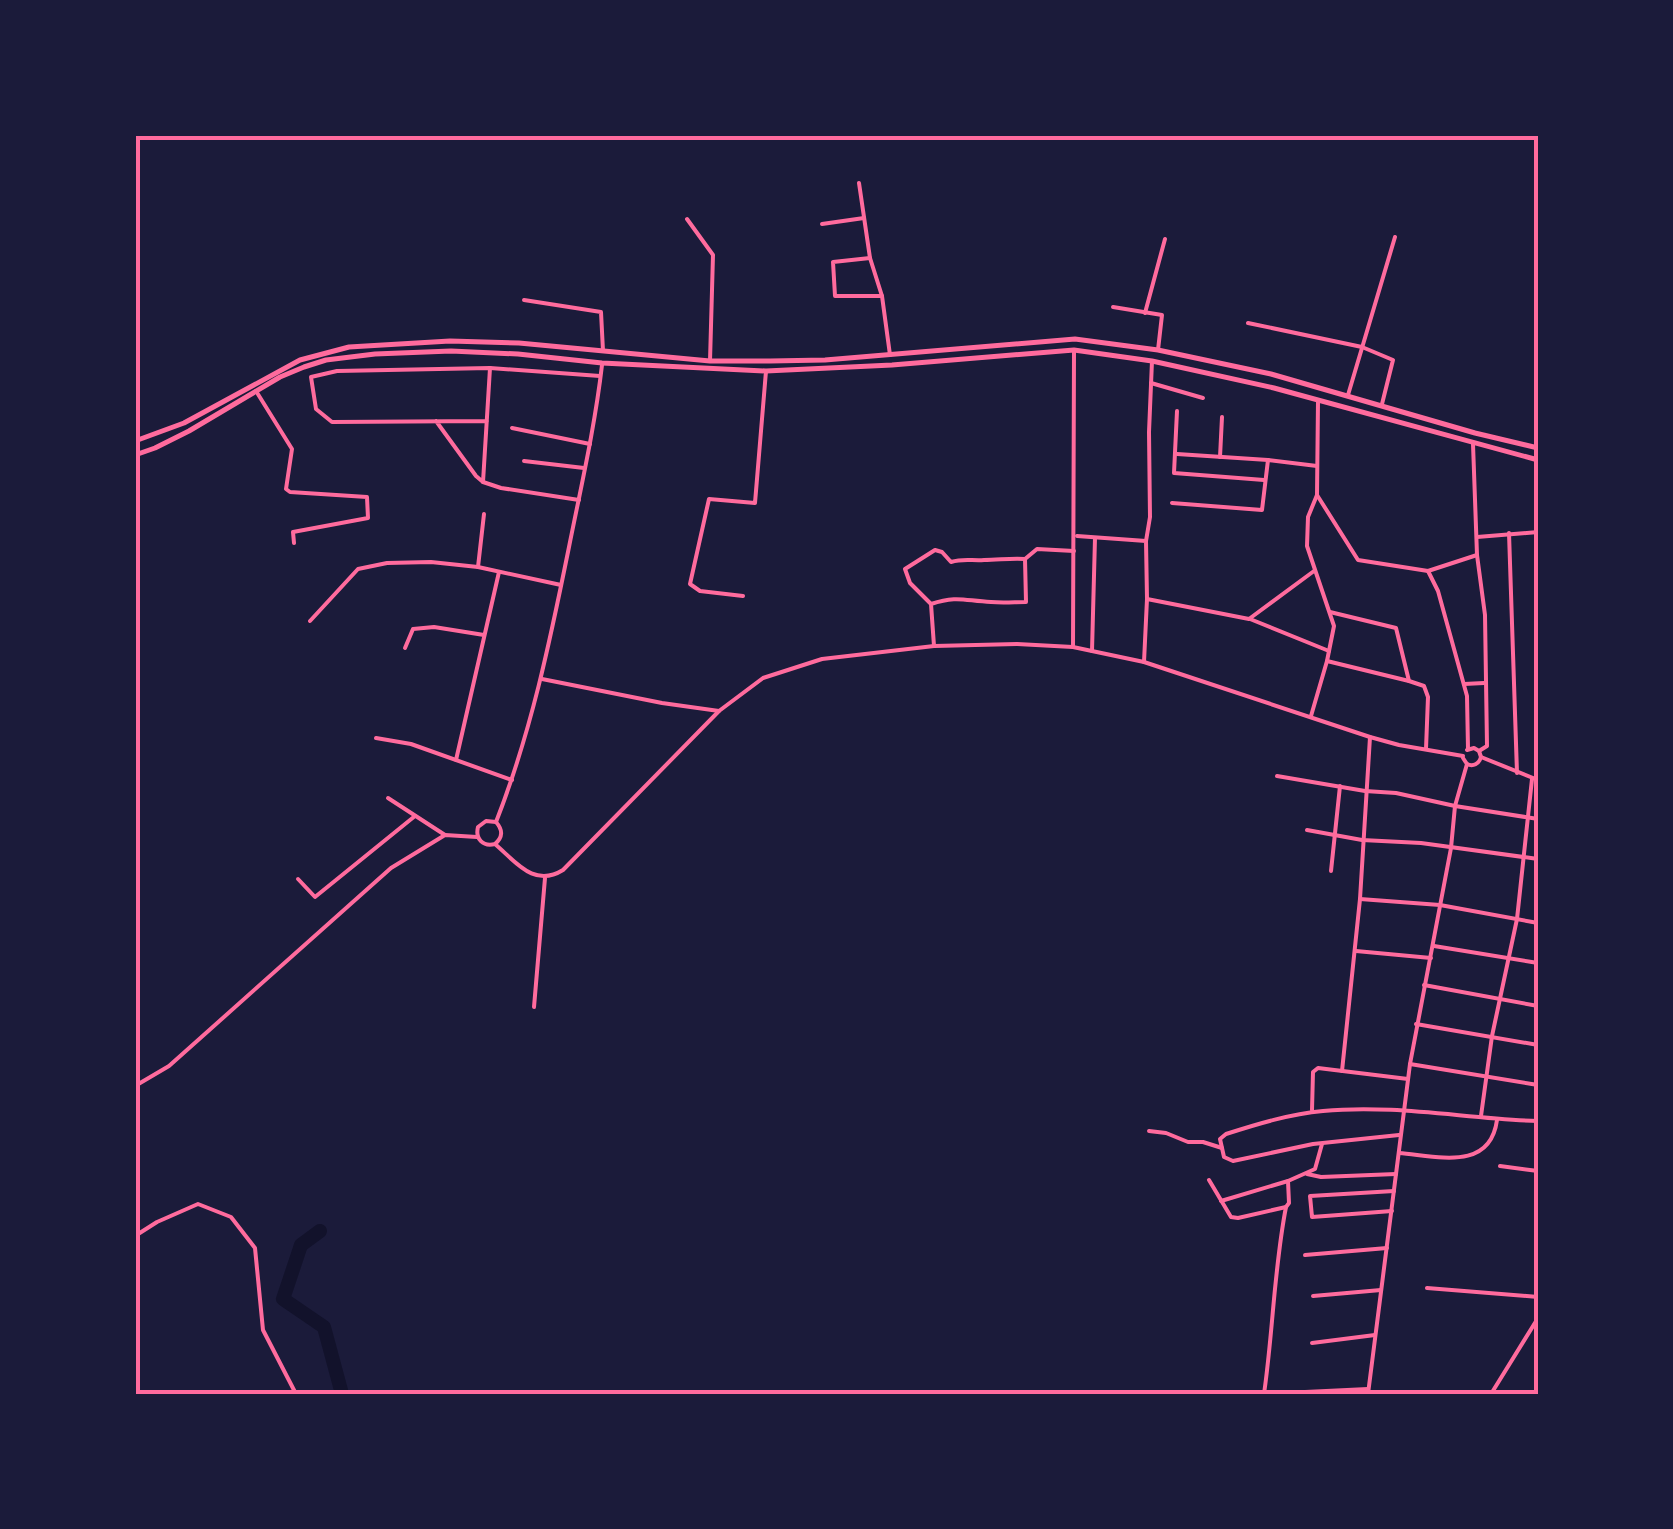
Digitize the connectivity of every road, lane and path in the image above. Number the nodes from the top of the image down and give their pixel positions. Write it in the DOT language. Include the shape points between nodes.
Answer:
graph roads {
  1 [pos="859,183"];
  2 [pos="864,218"];
  3 [pos="687,219"];
  4 [pos="822,224"];
  5 [pos="1395,237"];
  6 [pos="1164,239"];
  7 [pos="870,258"];
  8 [pos="882,296"];
  9 [pos="524,300"];
  10 [pos="1112,307"];
  11 [pos="1145,312"];
  12 [pos="1248,323"];
  13 [pos="1075,339"];
  14 [pos="1362,347"];
  15 [pos="1074,350"];
  16 [pos="1158,350"];
  17 [pos="603,352"];
  18 [pos="890,354"];
  19 [pos="710,360"];
  20 [pos="1152,362"];
  21 [pos="602,363"];
  22 [pos="892,366"];
  23 [pos="490,368"];
  24 [pos="766,372"];
  25 [pos="601,376"];
  26 [pos="1151,383"];
  27 [pos="1318,388"];
  28 [pos="256,391"];
  29 [pos="1348,396"];
  30 [pos="1203,398"];
  31 [pos="1318,401"];
  32 [pos="1382,404"];
  33 [pos="1176,411"];
  34 [pos="1222,417"];
  35 [pos="436,421"];
  36 [pos="487,421"];
  37 [pos="512,428"];
  38 [pos="1476,433"];
  39 [pos="135,442"];
  40 [pos="590,444"];
  41 [pos="1473,444"];
  42 [pos="1538,448"];
  43 [pos="1176,454"];
  44 [pos="135,455"];
  45 [pos="1220,457"];
  46 [pos="1268,460"];
  47 [pos="1538,460"];
  48 [pos="524,461"];
  49 [pos="1317,466"];
  50 [pos="585,468"];
  51 [pos="1264,480"];
  52 [pos="483,482"];
  53 [pos="1317,495"];
  54 [pos="578,500"];
  55 [pos="1172,504"];
  56 [pos="484,514"];
  57 [pos="1538,532"];
  58 [pos="1510,534"];
  59 [pos="1075,536"];
  60 [pos="1477,536"];
  61 [pos="1096,538"];
  62 [pos="1146,541"];
  63 [pos="294,543"];
  64 [pos="1075,551"];
  65 [pos="1476,555"];
  66 [pos="1026,559"];
  67 [pos="478,567"];
  68 [pos="1314,571"];
  69 [pos="1428,571"];
  70 [pos="498,572"];
  71 [pos="561,585"];
  72 [pos="742,596"];
  73 [pos="1147,599"];
  74 [pos="931,604"];
  75 [pos="1330,612"];
  76 [pos="1249,618"];
  77 [pos="310,621"];
  78 [pos="484,635"];
  79 [pos="934,646"];
  80 [pos="1073,647"];
  81 [pos="405,648"];
  82 [pos="1092,651"];
  83 [pos="1329,651"];
  84 [pos="1144,662"];
  85 [pos="1327,662"];
  86 [pos="542,679"];
  87 [pos="1409,682"];
  88 [pos="1486,683"];
  89 [pos="1464,684"];
  90 [pos="718,711"];
  91 [pos="1311,716"];
  92 [pos="1370,737"];
  93 [pos="376,738"];
  94 [pos="1468,748"];
  95 [pos="1426,749"];
  96 [pos="1480,754"];
  97 [pos="1463,756"];
  98 [pos="456,760"];
  99 [pos="1467,764"];
  100 [pos="1516,772"];
  101 [pos="1277,776"];
  102 [pos="512,780"];
  103 [pos="1535,780"];
  104 [pos="1340,786"];
  105 [pos="1365,791"];
  106 [pos="388,798"];
  107 [pos="1455,806"];
  108 [pos="415,816"];
  109 [pos="1528,818"];
  110 [pos="1538,820"];
  111 [pos="496,822"];
  112 [pos="1306,830"];
  113 [pos="445,835"];
  114 [pos="1335,835"];
  115 [pos="478,838"];
  116 [pos="1362,840"];
  117 [pos="495,844"];
  118 [pos="1451,848"];
  119 [pos="1525,856"];
  120 [pos="1538,859"];
  121 [pos="1331,871"];
  122 [pos="298,878"];
  123 [pos="545,878"];
  124 [pos="1360,899"];
  125 [pos="1440,904"];
  126 [pos="1517,919"];
  127 [pos="1538,923"];
  128 [pos="1432,945"];
  129 [pos="1354,950"];
  130 [pos="1508,957"];
  131 [pos="1431,958"];
  132 [pos="1538,963"];
  133 [pos="1424,985"];
  134 [pos="1499,999"];
  135 [pos="1538,1006"];
  136 [pos="534,1007"];
  137 [pos="1416,1024"];
  138 [pos="1492,1036"];
  139 [pos="1538,1045"];
  140 [pos="1410,1064"];
  141 [pos="1342,1071"];
  142 [pos="1486,1076"];
  143 [pos="1408,1079"];
  144 [pos="1538,1085"];
  145 [pos="135,1086"];
  146 [pos="1312,1112"];
  147 [pos="1405,1112"];
  148 [pos="1480,1116"];
  149 [pos="1498,1118"];
  150 [pos="1538,1121"];
  151 [pos="1149,1131"];
  152 [pos="1401,1135"];
  153 [pos="1322,1144"];
  154 [pos="1222,1148"];
  155 [pos="1399,1153"];
  156 [pos="1500,1166"];
  157 [pos="1538,1171"];
  158 [pos="1306,1174"];
  159 [pos="1396,1174"];
  160 [pos="1208,1180"];
  161 [pos="1288,1181"];
  162 [pos="1394,1191"];
  163 [pos="1222,1201"];
  164 [pos="1286,1207"];
  165 [pos="1392,1210"];
  166 [pos="135,1236"];
  167 [pos="1387,1248"];
  168 [pos="1304,1255"];
  169 [pos="1427,1288"];
  170 [pos="1381,1290"];
  171 [pos="1314,1296"];
  172 [pos="1538,1297"];
  173 [pos="1538,1318"];
  174 [pos="1375,1335"];
  175 [pos="1312,1343"];
  176 [pos="1368,1391"];
  177 [pos="1305,1392"];
  178 [pos="296,1394"];
  179 [pos="1264,1394"];
  180 [pos="1491,1394"];
  1 -- 2 [label="street"];
  2 -- 4 [label="street"];
  2 -- 7 [label="street"];
  3 -- 19 [label="street" via="713,256"];
  5 -- 14 [label="street"];
  6 -- 11 [label="street"];
  7 -- 8 [label="street"];
  7 -- 8 [label="street" via="833,262 834,296"];
  8 -- 18 [label="street"];
  9 -- 17 [label="street" via="601,312"];
  10 -- 11 [label="street"];
  11 -- 16 [label="street" via="1162,314"];
  12 -- 14 [label="street"];
  13 -- 15 [label="main road"];
  13 -- 16 [label="main road"];
  13 -- 18 [label="main road"];
  14 -- 29 [label="street"];
  14 -- 32 [label="street" via="1393,360"];
  15 -- 20 [label="main road"];
  15 -- 22 [label="main road"];
  15 -- 59 [label="street"];
  16 -- 27 [label="main road"];
  17 -- 19 [label="main road"];
  17 -- 21 [label="main road"];
  17 -- 39 [label="main road" via="450,341 349,347 277,370 184,423"];
  18 -- 19 [label="main road"];
  18 -- 22 [label="main road"];
  20 -- 26 [label="street"];
  20 -- 31 [label="main road"];
  21 -- 24 [label="main road"];
  21 -- 25 [label="street"];
  21 -- 28 [label="main road" via="451,351 375,354 315,363"];
  22 -- 24 [label="main road"];
  23 -- 25 [label="street"];
  23 -- 35 [label="street" via="338,370 311,377 316,409 332,422"];
  23 -- 36 [label="street"];
  24 -- 72 [label="street" via="755,504 709,499 690,584 700,592"];
  25 -- 40 [label="street"];
  26 -- 30 [label="street"];
  26 -- 62 [label="street"];
  27 -- 29 [label="main road"];
  27 -- 31 [label="main road"];
  28 -- 44 [label="main road"];
  28 -- 63 [label="street" via="292,449 286,489 367,496 368,518 293,532"];
  29 -- 32 [label="main road"];
  31 -- 41 [label="main road"];
  31 -- 49 [label="street"];
  32 -- 38 [label="main road"];
  33 -- 43 [label="street"];
  34 -- 45 [label="street"];
  35 -- 36 [label="street"];
  35 -- 52 [label="street"];
  36 -- 52 [label="street"];
  37 -- 40 [label="street"];
  38 -- 41 [label="main road"];
  38 -- 42 [label="main road"];
  40 -- 50 [label="street"];
  41 -- 47 [label="main road"];
  41 -- 60 [label="street"];
  43 -- 45 [label="street"];
  43 -- 51 [label="street" via="1174,473"];
  45 -- 46 [label="street"];
  46 -- 49 [label="street"];
  46 -- 51 [label="street"];
  48 -- 50 [label="street"];
  49 -- 53 [label="street"];
  50 -- 54 [label="street"];
  51 -- 55 [label="street" via="1262,510"];
  52 -- 54 [label="street"];
  53 -- 68 [label="street" via="1306,546"];
  53 -- 69 [label="street" via="1358,560"];
  54 -- 71 [label="street"];
  56 -- 67 [label="street"];
  57 -- 58 [label="street"];
  58 -- 60 [label="street"];
  58 -- 100 [label="street"];
  59 -- 61 [label="street"];
  59 -- 64 [label="street"];
  60 -- 65 [label="street"];
  61 -- 62 [label="street"];
  61 -- 82 [label="street"];
  62 -- 73 [label="street"];
  64 -- 66 [label="street" via="1036,548"];
  64 -- 80 [label="street"];
  65 -- 69 [label="street"];
  65 -- 88 [label="street"];
  66 -- 74 [label="street" via="1026,602 948,598"];
  66 -- 74 [label="street" via="952,562 935,550 905,569"];
  67 -- 70 [label="street"];
  67 -- 77 [label="street" via="431,562 358,570"];
  68 -- 75 [label="street"];
  68 -- 76 [label="street"];
  69 -- 89 [label="street"];
  70 -- 71 [label="street"];
  70 -- 78 [label="street"];
  71 -- 86 [label="street"];
  73 -- 76 [label="street"];
  73 -- 84 [label="street"];
  74 -- 79 [label="street"];
  75 -- 83 [label="street"];
  75 -- 87 [label="street" via="1396,628"];
  76 -- 83 [label="street"];
  78 -- 81 [label="street" via="412,629"];
  78 -- 98 [label="street"];
  79 -- 80 [label="street"];
  79 -- 90 [label="street" via="822,660 763,678"];
  80 -- 82 [label="street"];
  82 -- 84 [label="street"];
  83 -- 85 [label="street"];
  84 -- 91 [label="street"];
  85 -- 87 [label="street"];
  85 -- 91 [label="street"];
  86 -- 90 [label="street"];
  86 -- 102 [label="street"];
  87 -- 95 [label="street" via="1424,686 1428,697"];
  88 -- 89 [label="street"];
  88 -- 96 [label="street" via="1487,746"];
  89 -- 94 [label="street"];
  90 -- 123 [label="street" via="563,870"];
  91 -- 92 [label="street"];
  92 -- 95 [label="street"];
  92 -- 105 [label="street"];
  93 -- 98 [label="street"];
  94 -- 96 [label="street"];
  94 -- 97 [label="street"];
  95 -- 97 [label="street"];
  96 -- 99 [label="street" via="1476,764"];
  96 -- 100 [label="street"];
  97 -- 99 [label="street"];
  98 -- 102 [label="street"];
  99 -- 107 [label="street"];
  100 -- 103 [label="street"];
  101 -- 104 [label="street"];
  102 -- 111 [label="street"];
  103 -- 109 [label="street"];
  104 -- 105 [label="street"];
  104 -- 114 [label="street"];
  105 -- 107 [label="street"];
  105 -- 116 [label="street"];
  106 -- 108 [label="street"];
  107 -- 109 [label="street"];
  107 -- 118 [label="street"];
  108 -- 113 [label="street"];
  108 -- 122 [label="street" via="315,897"];
  109 -- 110 [label="street"];
  109 -- 119 [label="street"];
  111 -- 115 [label="street" via="481,823"];
  111 -- 117 [label="street" via="502,831"];
  112 -- 114 [label="street"];
  113 -- 115 [label="street"];
  113 -- 145 [label="street" via="391,868 169,1066"];
  114 -- 116 [label="street"];
  114 -- 121 [label="street"];
  115 -- 117 [label="street"];
  116 -- 118 [label="street"];
  116 -- 124 [label="street"];
  117 -- 123 [label="street"];
  118 -- 119 [label="street"];
  118 -- 125 [label="street"];
  119 -- 120 [label="street"];
  119 -- 126 [label="street"];
  123 -- 136 [label="street"];
  124 -- 125 [label="street"];
  124 -- 129 [label="street"];
  125 -- 126 [label="street"];
  125 -- 128 [label="street"];
  126 -- 127 [label="street"];
  126 -- 130 [label="street"];
  128 -- 130 [label="street"];
  128 -- 131 [label="street"];
  129 -- 131 [label="street"];
  129 -- 141 [label="street"];
  130 -- 132 [label="street"];
  130 -- 134 [label="street"];
  131 -- 133 [label="street"];
  133 -- 134 [label="street"];
  133 -- 137 [label="street"];
  134 -- 135 [label="street"];
  134 -- 138 [label="street"];
  137 -- 138 [label="street"];
  137 -- 140 [label="street"];
  138 -- 139 [label="street"];
  138 -- 142 [label="street"];
  140 -- 142 [label="street"];
  140 -- 143 [label="street"];
  141 -- 143 [label="street"];
  141 -- 146 [label="street" via="1315,1070"];
  142 -- 144 [label="street"];
  142 -- 148 [label="street"];
  143 -- 147 [label="street"];
  146 -- 147 [label="street"];
  146 -- 154 [label="street" via="1226,1134"];
  147 -- 148 [label="street"];
  147 -- 152 [label="street"];
  148 -- 149 [label="street"];
  149 -- 150 [label="street"];
  149 -- 155 [label="street" via="1491,1142 1477,1154"];
  151 -- 154 [label="street"];
  152 -- 153 [label="street"];
  152 -- 155 [label="street"];
  153 -- 154 [label="street" via="1233,1161"];
  153 -- 158 [label="street" via="1315,1169"];
  155 -- 159 [label="street"];
  156 -- 157 [label="street"];
  158 -- 159 [label="street"];
  158 -- 161 [label="street"];
  159 -- 162 [label="street"];
  160 -- 163 [label="street"];
  161 -- 163 [label="street"];
  161 -- 164 [label="street"];
  162 -- 165 [label="street"];
  162 -- 165 [label="street" via="1310,1196 1312,1217"];
  163 -- 164 [label="street" via="1238,1218"];
  164 -- 179 [label="street"];
  165 -- 167 [label="street"];
  166 -- 178 [label="street" via="198,1204 231,1217 255,1248 264,1330"];
  167 -- 168 [label="street"];
  167 -- 170 [label="street"];
  169 -- 172 [label="street"];
  170 -- 171 [label="street"];
  170 -- 174 [label="street"];
  173 -- 180 [label="street"];
  174 -- 175 [label="street"];
  174 -- 176 [label="street"];
  176 -- 177 [label="street"];
}
